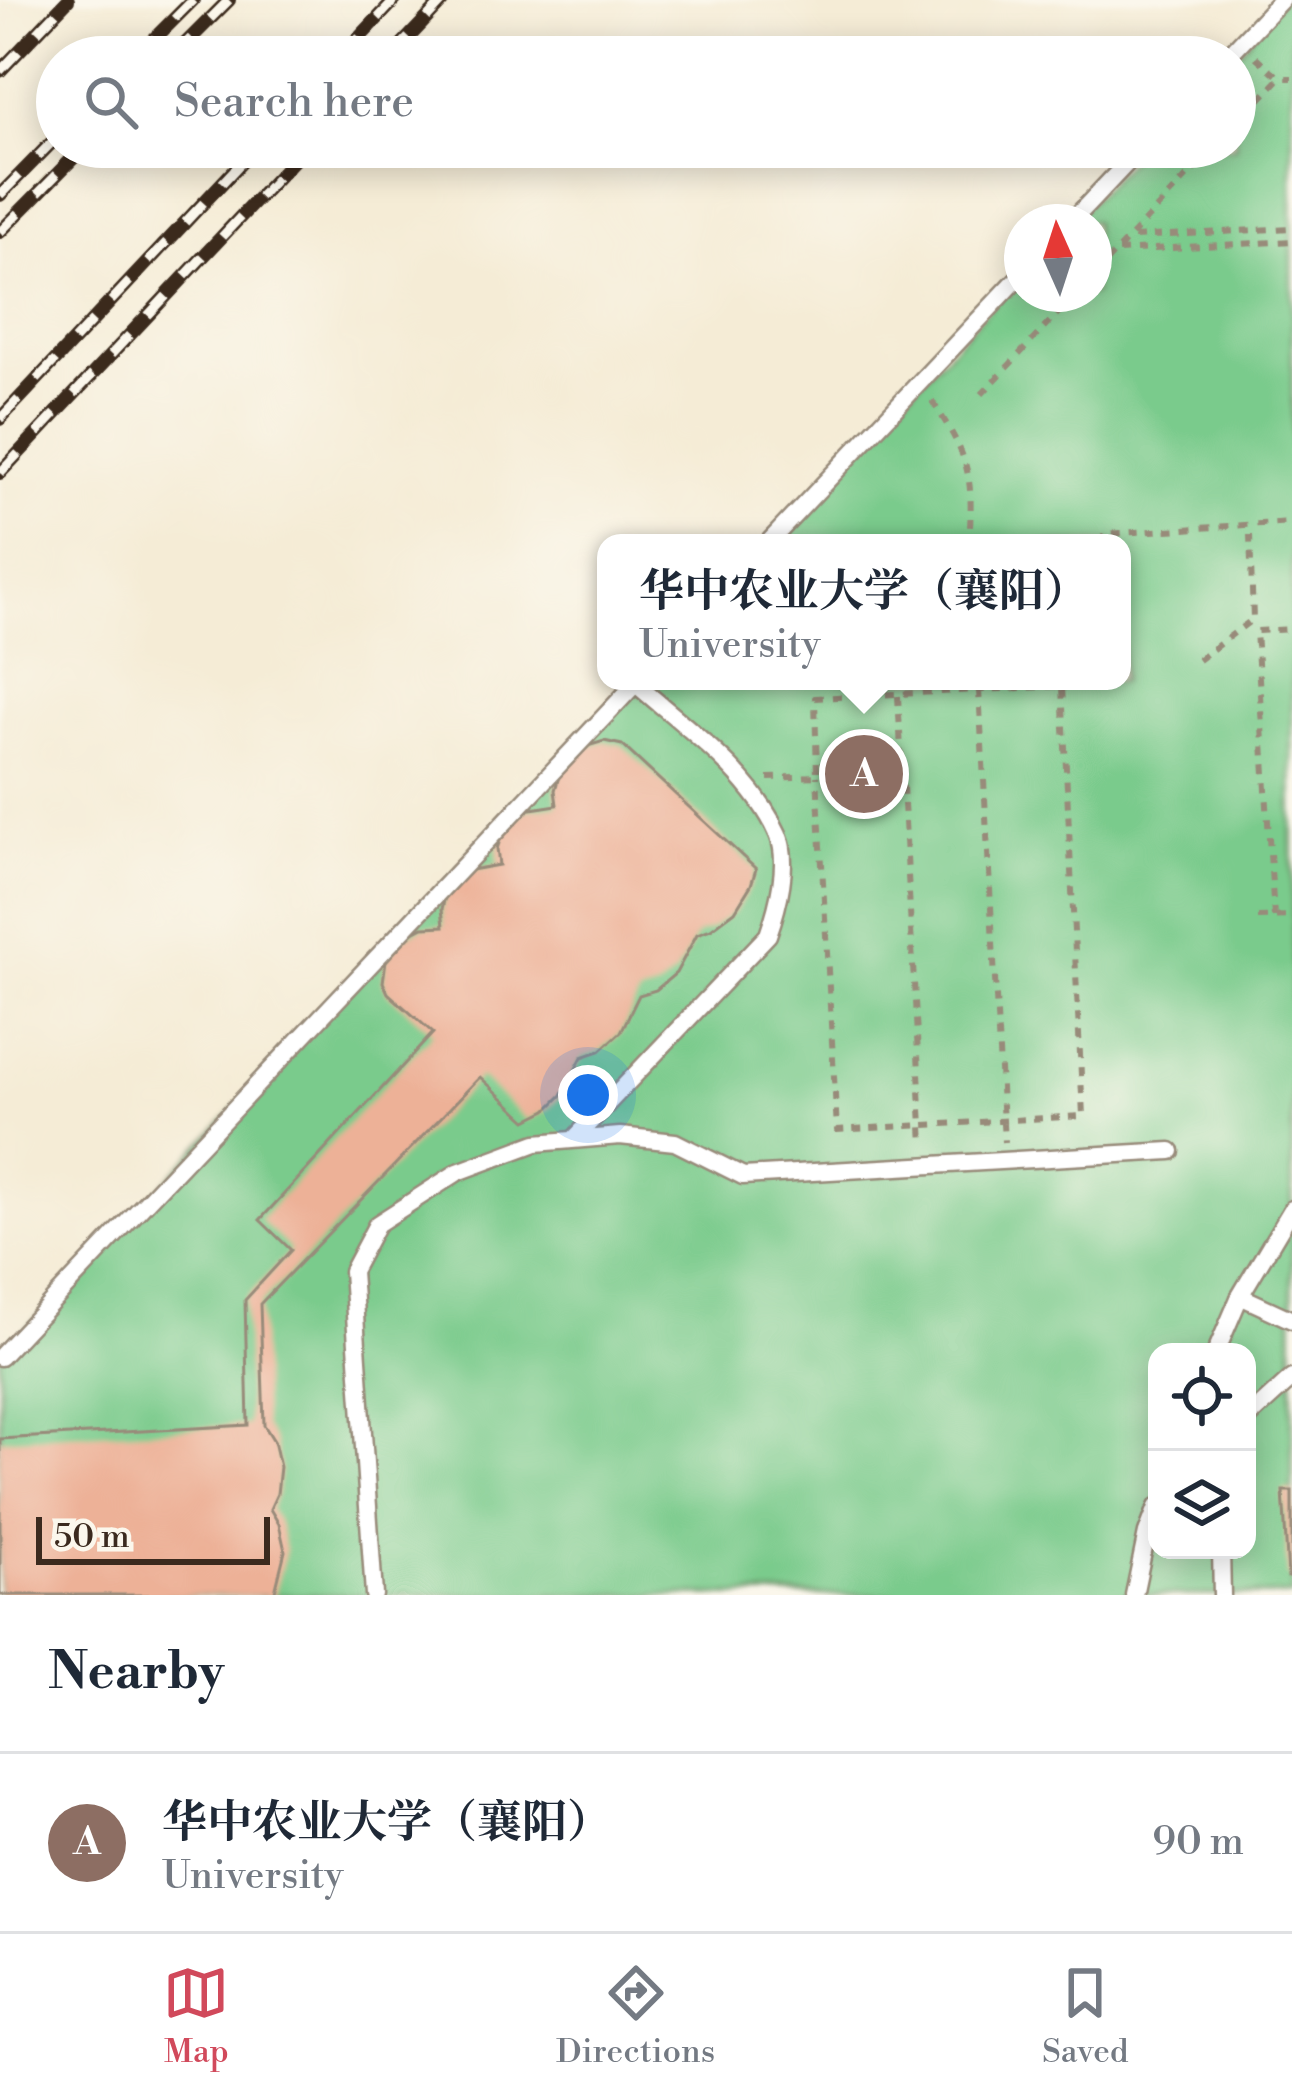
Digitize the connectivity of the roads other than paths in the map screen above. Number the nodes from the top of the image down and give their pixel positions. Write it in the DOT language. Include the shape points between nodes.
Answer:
graph roads {
  1 [pos="1281,0"];
  2 [pos="1247,36"];
  3 [pos="1122,168"];
  4 [pos="1088,204"];
  5 [pos="1004,293"];
  6 [pos="776,534"];
  7 [pos="629,690"];
  8 [pos="645,690"];
  9 [pos="573,1140"];
  10 [pos="1171,1151"];
  11 [pos="1292,1209"];
  12 [pos="1240,1295"];
  13 [pos="1292,1320"];
  14 [pos="1220,1343"];
  15 [pos="0,1358"];
  16 [pos="1292,1378"];
  17 [pos="1256,1411"];
  18 [pos="1148,1530"];
  19 [pos="1221,1559"];
  20 [pos="374,1595"];
  21 [pos="1134,1595"];
  22 [pos="1222,1595"];
  1 -- 2 [label="lane"];
  3 -- 4 [label="lane"];
  5 -- 6 [label="lane"];
  7 -- 15 [label="lane"];
  8 -- 9 [label="lane" via="741,780 779,837 782,896 768,935"];
  9 -- 10 [label="lane" via="675,1142 743,1176"];
  9 -- 20 [label="lane" via="536,1143 458,1172 377,1224 352,1271"];
  11 -- 12 [label="lane"];
  12 -- 13 [label="lane"];
  12 -- 14 [label="lane"];
  16 -- 17 [label="lane"];
  18 -- 21 [label="lane"];
  19 -- 22 [label="lane"];
}
